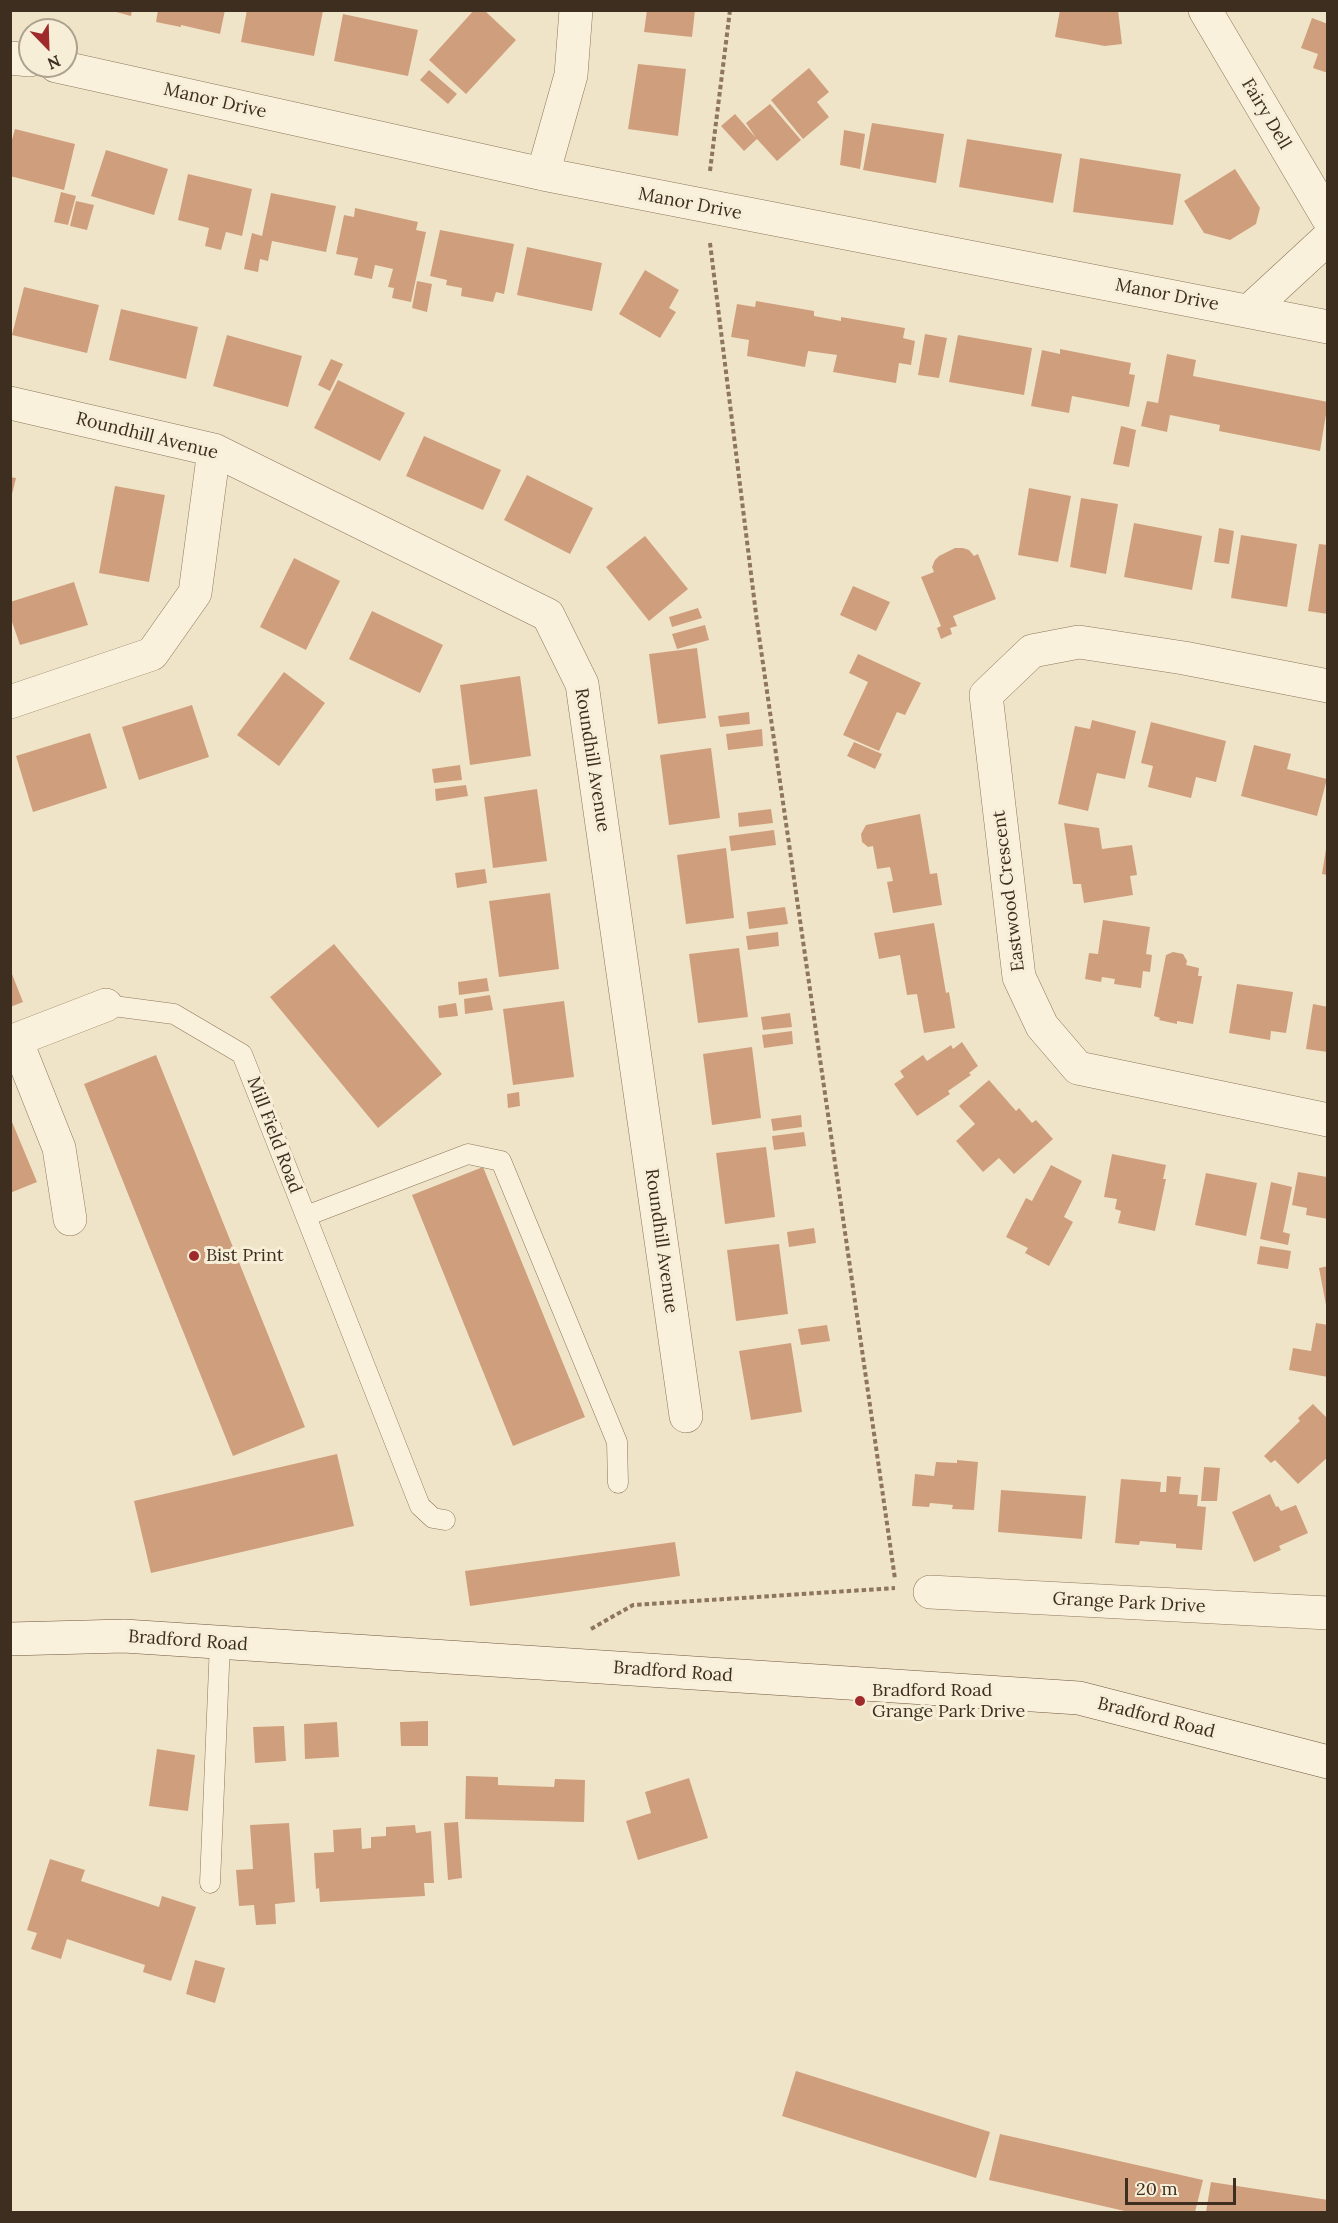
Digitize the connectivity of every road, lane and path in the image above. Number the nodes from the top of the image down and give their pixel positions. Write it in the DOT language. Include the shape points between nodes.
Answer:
graph roads {
  1 [pos="576,10"];
  2 [pos="730,10"];
  3 [pos="1204,10"];
  4 [pos="78,71"];
  5 [pos="543,174"];
  6 [pos="705,207"];
  7 [pos="1328,218"];
  8 [pos="1328,238"];
  9 [pos="1249,311"];
  10 [pos="1328,327"];
  11 [pos="10,403"];
  12 [pos="214,450"];
  13 [pos="1328,686"];
  14 [pos="10,702"];
  15 [pos="106,1005"];
  16 [pos="13,1041"];
  17 [pos="1328,1120"];
  18 [pos="306,1216"];
  19 [pos="70,1219"];
  20 [pos="686,1416"];
  21 [pos="618,1483"];
  22 [pos="446,1520"];
  23 [pos="930,1592"];
  24 [pos="1328,1613"];
  25 [pos="10,1640"];
  26 [pos="220,1642"];
  27 [pos="557,1664"];
  28 [pos="1328,1762"];
  29 [pos="210,1883"];
  1 -- 5 [label="street" via="571,75"];
  2 -- 6 [label="path"];
  3 -- 7 [label="street, Fairy Dell"];
  4 -- 5 [label="street, Manor Drive"];
  5 -- 6 [label="street, Manor Drive"];
  6 -- 9 [label="street, Manor Drive"];
  6 -- 27 [label="path" via="757,622 897,1588 633,1605 590,1630"];
  8 -- 9 [label="street"];
  9 -- 10 [label="street, Manor Drive"];
  11 -- 12 [label="street, Roundhill Avenue"];
  12 -- 14 [label="street" via="195,593 152,654"];
  12 -- 20 [label="street, Roundhill Avenue" via="548,615 582,684"];
  13 -- 17 [label="street, Eastwood Crescent" via="1079,642 1032,651 986,695 1019,977 1042,1026 1078,1068"];
  15 -- 16 [label="street, Mill Field Road"];
  15 -- 18 [label="lane, Mill Field Road" via="174,1014 242,1054"];
  16 -- 19 [label="street" via="59,1148"];
  18 -- 21 [label="lane" via="468,1154 501,1161 617,1442"];
  18 -- 22 [label="lane, Mill Field Road" via="420,1506 433,1518"];
  23 -- 24 [label="street, Grange Park Drive"];
  25 -- 26 [label="street, Bradford Road" via="124,1636"];
  26 -- 27 [label="street, Bradford Road"];
  26 -- 29 [label="lane"];
  27 -- 28 [label="street, Bradford Road" via="1079,1698"];
}
